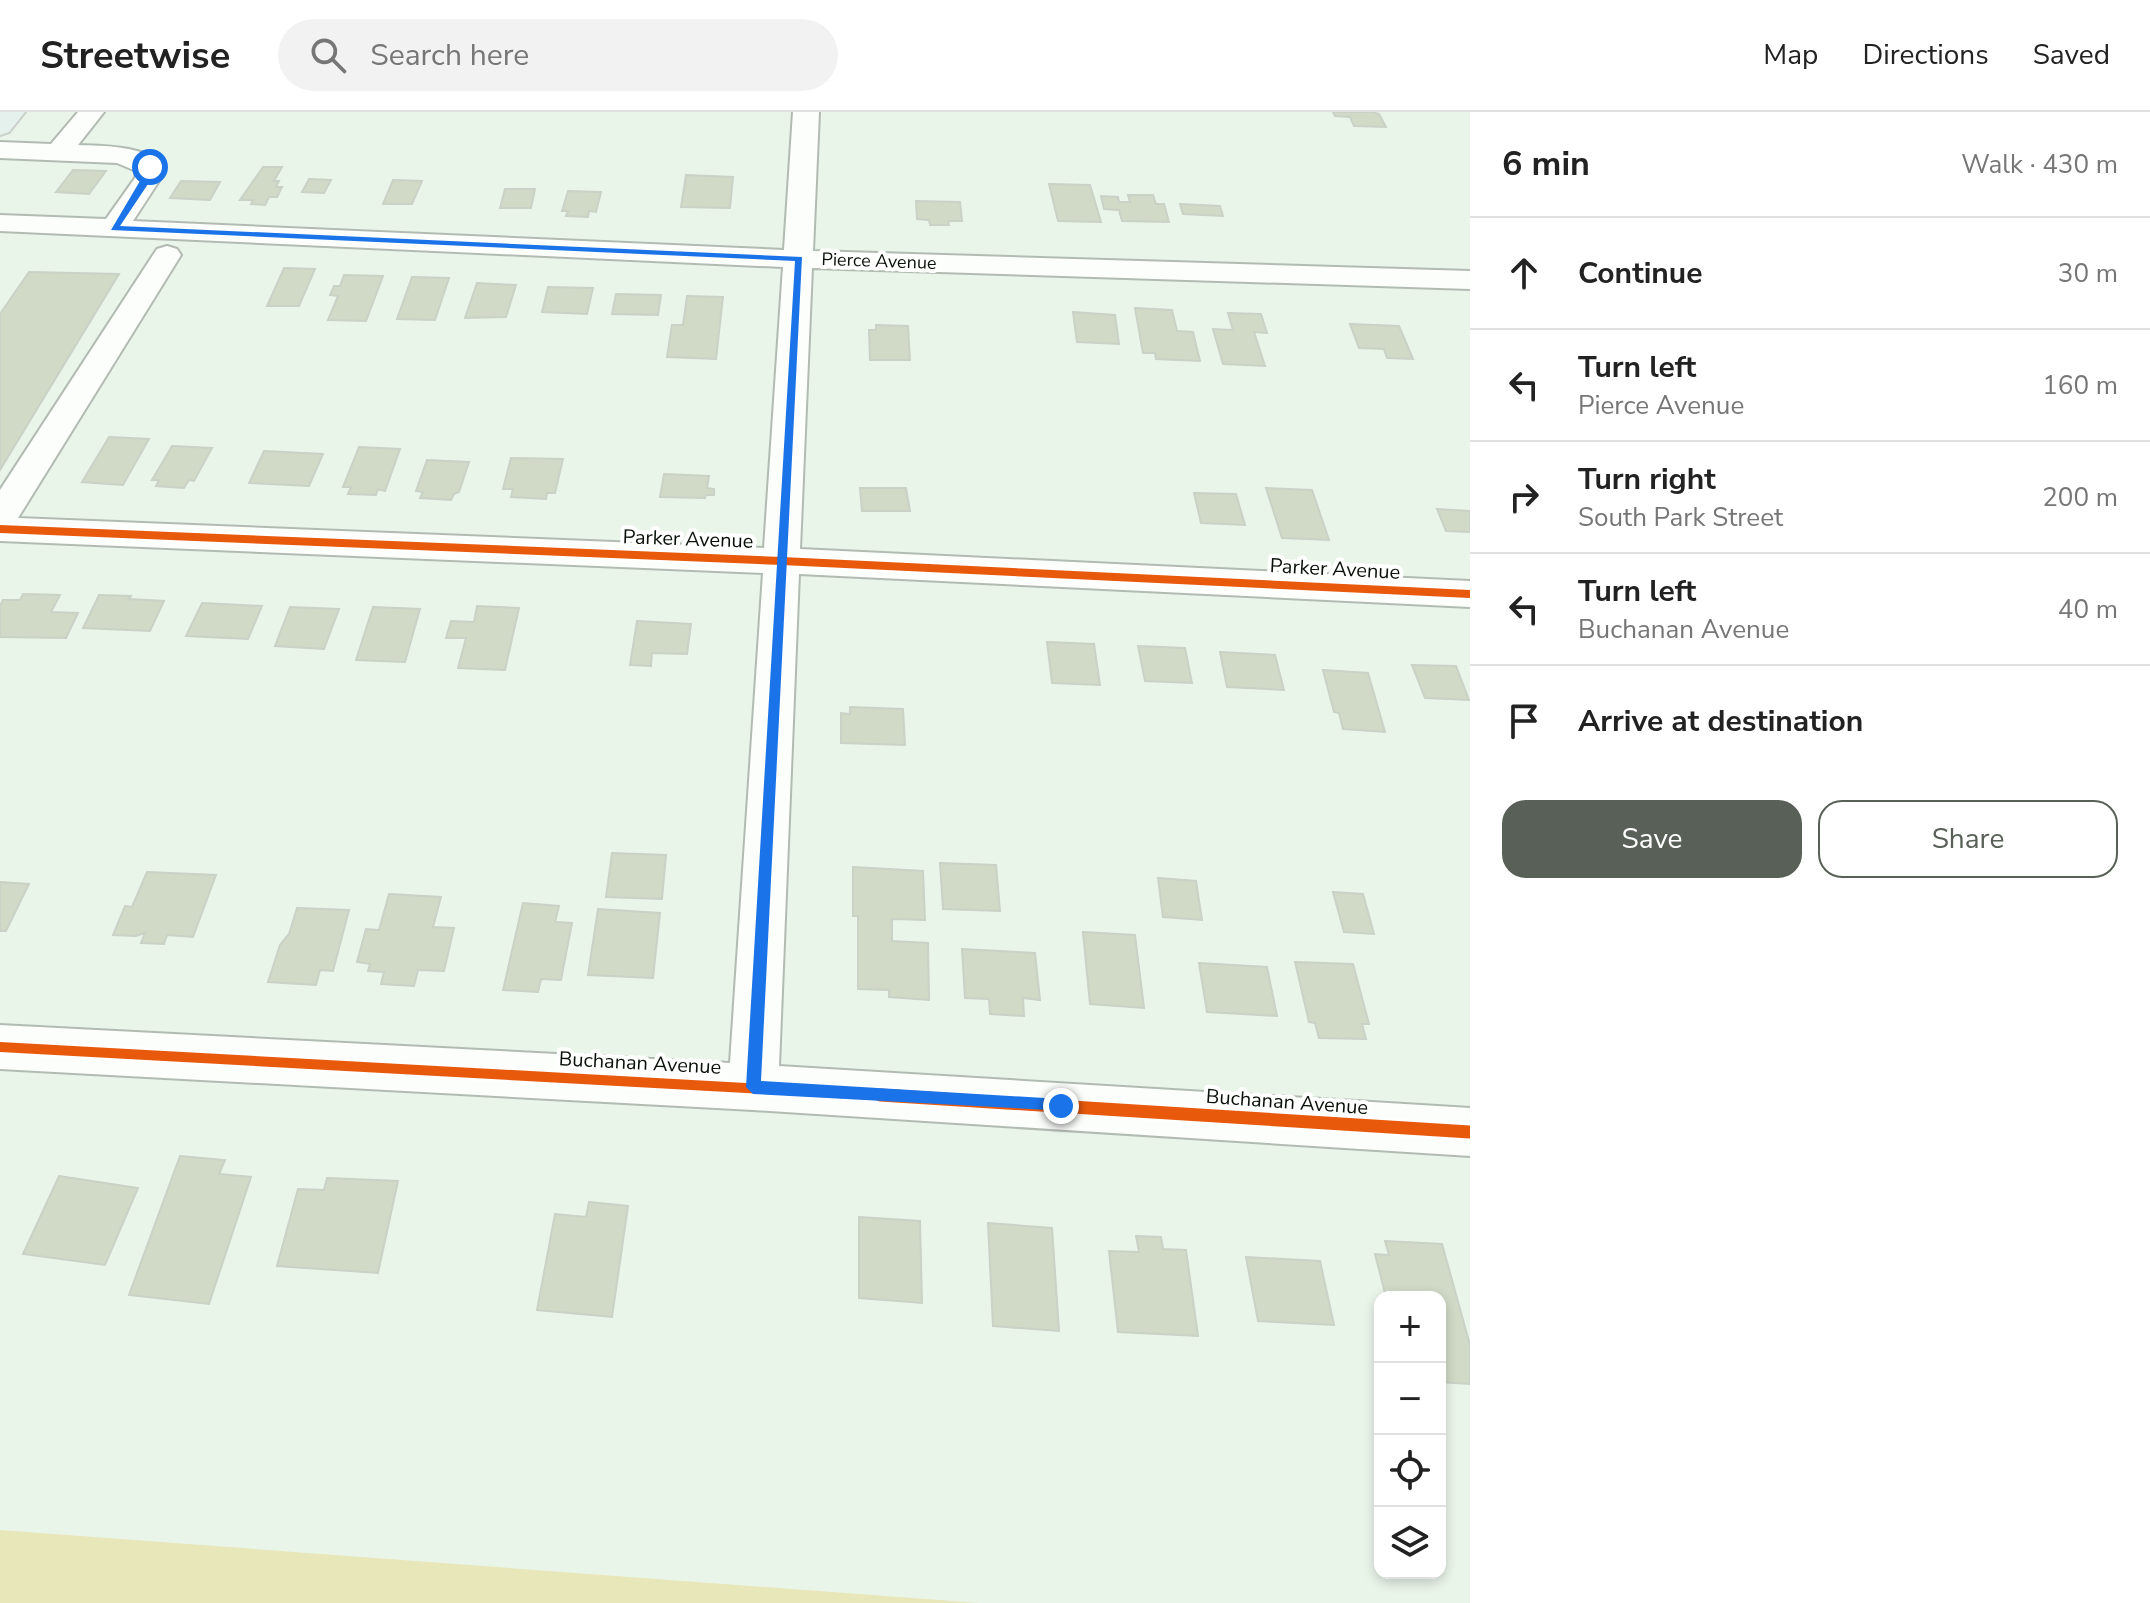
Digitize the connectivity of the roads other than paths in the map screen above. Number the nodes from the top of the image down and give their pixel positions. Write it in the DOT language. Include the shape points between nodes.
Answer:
graph roads {
  1 [pos="12,112"];
  2 [pos="91,112"];
  3 [pos="806,112"];
  4 [pos="0,127"];
  5 [pos="0,150"];
  6 [pos="59,152"];
  7 [pos="9,223"];
  8 [pos="114,228"];
  9 [pos="174,243"];
  10 [pos="0,248"];
  11 [pos="45,253"];
  12 [pos="799,259"];
  13 [pos="1470,280"];
  14 [pos="10,486"];
  15 [pos="0,518"];
  16 [pos="0,529"];
  17 [pos="782,561"];
  18 [pos="1470,594"];
  19 [pos="0,1047"];
  20 [pos="753,1087"];
  21 [pos="1470,1132"];
  1 -- 4 [label="main road"];
  2 -- 6 [label="street"];
  3 -- 12 [label="street"];
  5 -- 6 [label="street"];
  6 -- 8 [label="street" via="121,155 150,167"];
  7 -- 8 [label="street, Pierce Avenue"];
  7 -- 10 [label="street"];
  8 -- 9 [label="street, Pierce Avenue"];
  9 -- 11 [label="street"];
  9 -- 12 [label="street, Pierce Avenue"];
  9 -- 14 [label="street"];
  12 -- 13 [label="street, Pierce Avenue"];
  12 -- 17 [label="street"];
  14 -- 15 [label="street"];
  16 -- 17 [label="street, Parker Avenue"];
  17 -- 18 [label="street, Parker Avenue"];
  17 -- 20 [label="street"];
  19 -- 20 [label="street, Buchanan Avenue"];
  20 -- 21 [label="street, Buchanan Avenue"];
}
